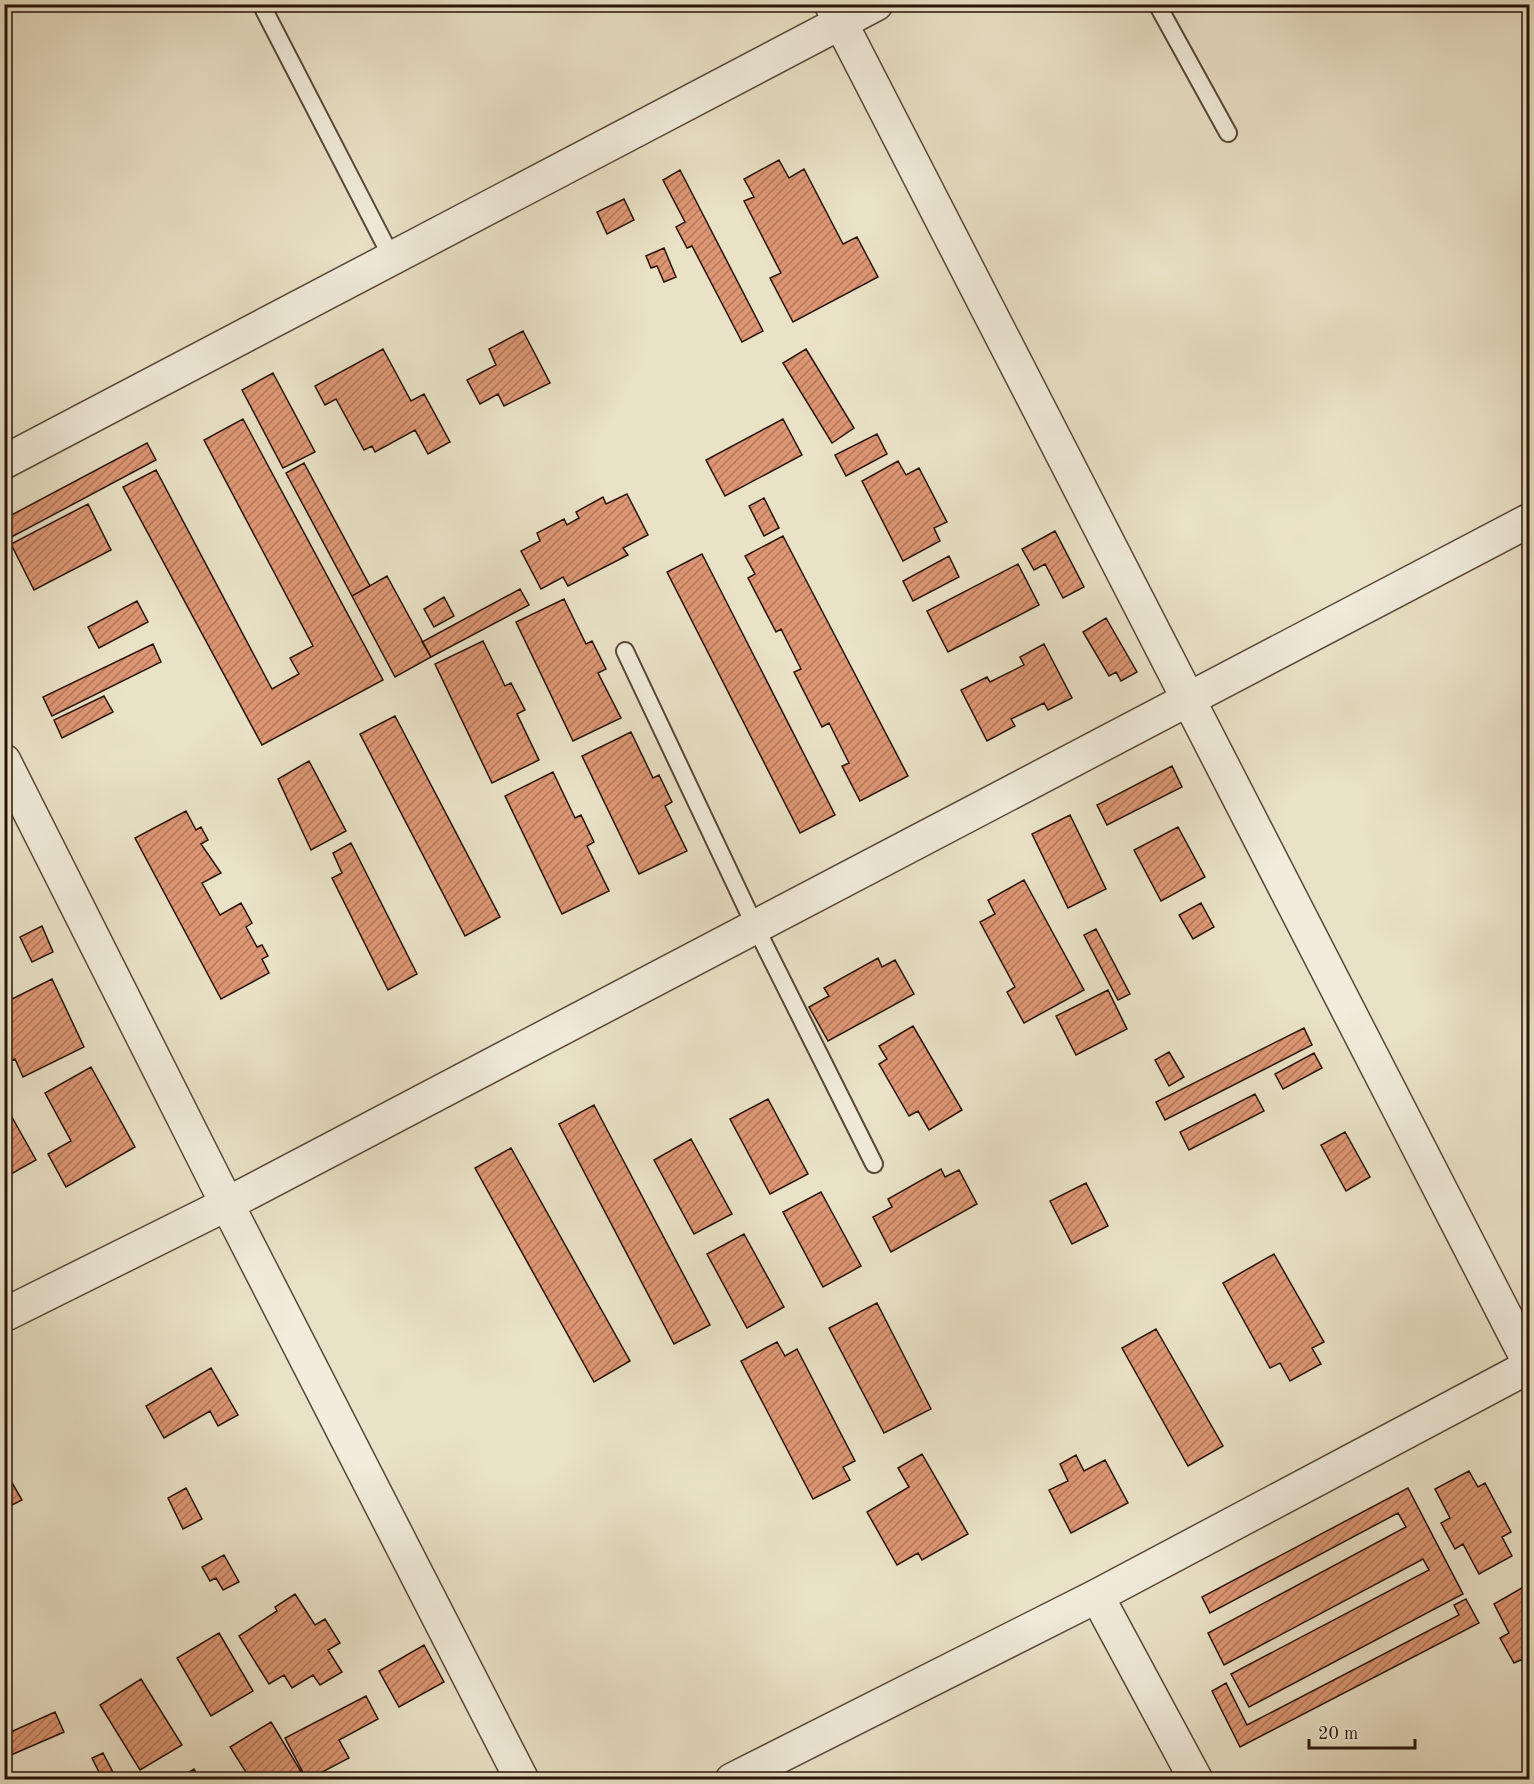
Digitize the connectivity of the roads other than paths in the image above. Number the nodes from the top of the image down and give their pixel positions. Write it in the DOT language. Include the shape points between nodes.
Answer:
graph roads {
  1 [pos="261,4"];
  2 [pos="876,4"];
  3 [pos="1157,4"];
  4 [pos="835,14"];
  5 [pos="1227,133"];
  6 [pos="392,258"];
  7 [pos="4,462"];
  8 [pos="1530,520"];
  9 [pos="625,651"];
  10 [pos="1188,698"];
  11 [pos="4,761"];
  12 [pos="755,926"];
  13 [pos="874,1164"];
  14 [pos="227,1204"];
  15 [pos="4,1315"];
  16 [pos="1530,1365"];
  17 [pos="1097,1596"];
  18 [pos="522,1779"];
  19 [pos="732,1779"];
  20 [pos="1196,1779"];
  1 -- 6 [label="lane"];
  2 -- 4 [label="street"];
  3 -- 5 [label="lane"];
  4 -- 6 [label="street"];
  4 -- 10 [label="street"];
  6 -- 7 [label="street"];
  8 -- 10 [label="street"];
  9 -- 12 [label="lane"];
  10 -- 12 [label="street"];
  10 -- 16 [label="street"];
  11 -- 14 [label="street"];
  12 -- 13 [label="lane"];
  12 -- 14 [label="street"];
  14 -- 15 [label="street"];
  14 -- 18 [label="street"];
  16 -- 17 [label="street"];
  17 -- 19 [label="street"];
  17 -- 20 [label="street"];
}
